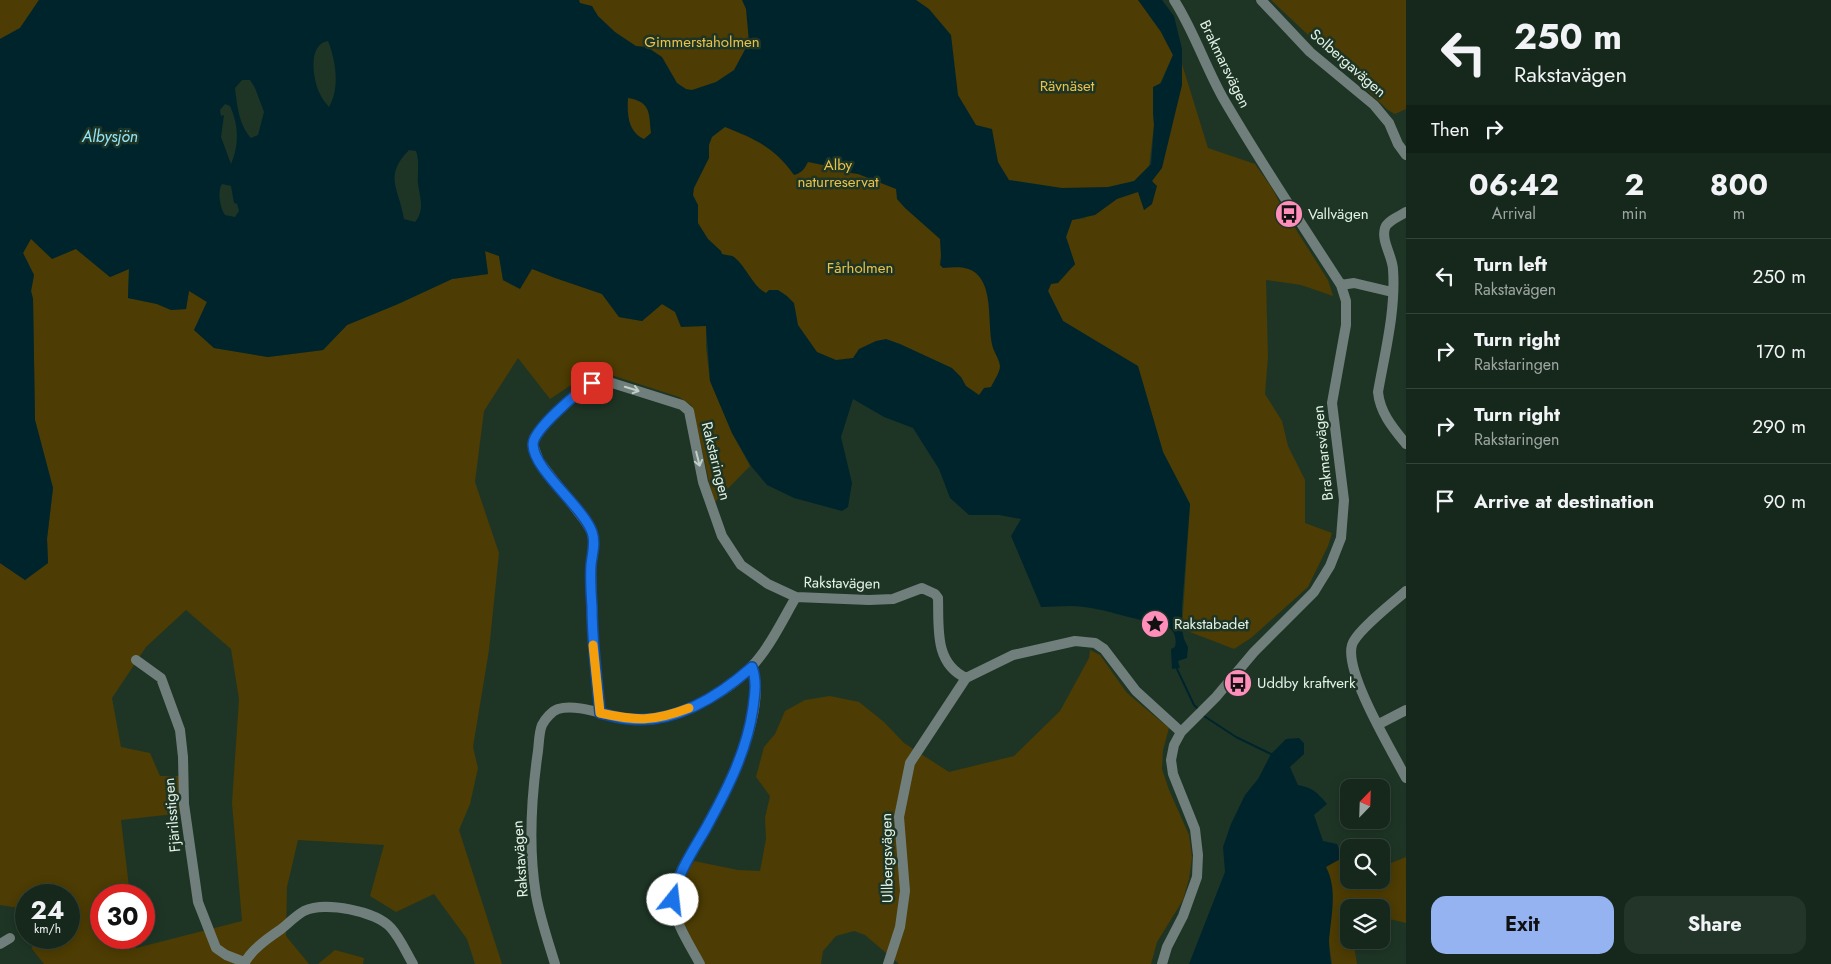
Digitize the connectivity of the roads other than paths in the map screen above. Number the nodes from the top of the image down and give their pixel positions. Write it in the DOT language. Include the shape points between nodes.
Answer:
graph roads {
  1 [pos="1174,0"];
  2 [pos="1261,0"];
  3 [pos="1406,155"];
  4 [pos="1406,212"];
  5 [pos="1341,285"];
  6 [pos="1392,292"];
  7 [pos="1406,444"];
  8 [pos="1406,591"];
  9 [pos="796,597"];
  10 [pos="136,660"];
  11 [pos="752,667"];
  12 [pos="966,678"];
  13 [pos="1406,710"];
  14 [pos="600,713"];
  15 [pos="1379,724"];
  16 [pos="1181,732"];
  17 [pos="1406,778"];
  18 [pos="10,938"];
  19 [pos="0,944"];
  20 [pos="244,963"];
  21 [pos="413,964"];
  22 [pos="555,964"];
  23 [pos="700,964"];
  24 [pos="888,964"];
  25 [pos="1162,964"];
  1 -- 5 [label="street, Brakmarsvägen" via="1246,138"];
  2 -- 3 [label="street, Solbergavägen" via="1310,52 1374,105 1389,123"];
  4 -- 6 [label="street" via="1386,224 1384,229 1393,268"];
  5 -- 6 [label="street" via="1354,283"];
  5 -- 16 [label="street, Brakmarsvägen" via="1346,301 1346,325 1332,403 1344,500 1341,538 1330,566 1314,592"];
  6 -- 7 [label="street" via="1378,392 1385,417"];
  8 -- 15 [label="street" via="1358,635 1352,645 1358,680"];
  9 -- 11 [label="street, Rakstavägen"];
  9 -- 12 [label="street, Rakstavägen" via="893,599 922,588 929,590 938,598 942,652 950,667"];
  14 -- 9 [label="street, Rakstaringen, one-way" via="592,624 592,532 538,461 533,445 542,427 592,383 609,382 682,404 689,412 703,482 722,536 741,565 768,584"];
  10 -- 20 [label="street, Fjärilsstigen" via="160,678 180,730 184,804 198,902 216,948"];
  11 -- 14 [label="street, Rakstavägen" via="709,698 670,716 630,720"];
  11 -- 23 [label="street" via="756,677 755,695 750,729 738,764 675,887 675,912"];
  12 -- 16 [label="street" via="1013,655 1074,640 1095,643 1104,649 1136,691"];
  12 -- 24 [label="street, Ullbergsvägen" via="910,763 899,818 905,891 900,928"];
  13 -- 15 [label="street"];
  14 -- 22 [label="street, Rakstavägen" via="574,708 558,709 542,726 532,802 531,843 536,895"];
  15 -- 17 [label="street"];
  16 -- 25 [label="street" via="1171,760 1173,774 1195,829 1197,877"];
  18 -- 19 [label="street"];
  20 -- 21 [label="street" via="295,917 316,907 326,907 380,919 391,927"];
}
